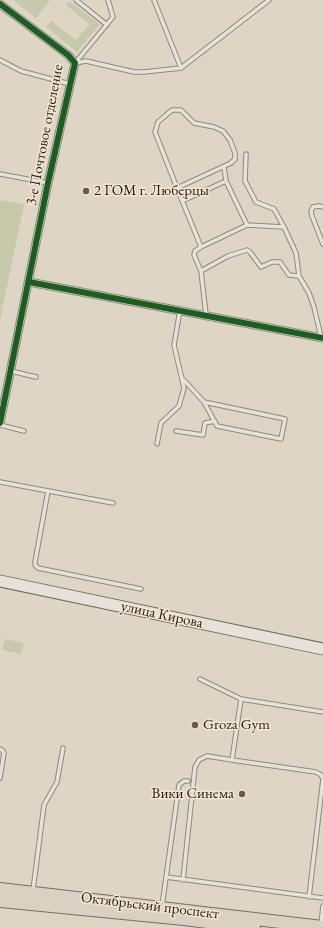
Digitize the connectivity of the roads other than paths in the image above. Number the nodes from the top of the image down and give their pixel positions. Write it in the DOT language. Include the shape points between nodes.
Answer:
graph roads {
  1 [pos="76,0"];
  2 [pos="108,0"];
  3 [pos="154,0"];
  4 [pos="269,0"];
  5 [pos="0,4"];
  6 [pos="107,25"];
  7 [pos="1,62"];
  8 [pos="75,63"];
  9 [pos="181,68"];
  10 [pos="70,84"];
  11 [pos="246,154"];
  12 [pos="224,166"];
  13 [pos="0,174"];
  14 [pos="226,181"];
  15 [pos="48,183"];
  16 [pos="177,188"];
  17 [pos="182,201"];
  18 [pos="323,207"];
  19 [pos="247,225"];
  20 [pos="284,227"];
  21 [pos="323,245"];
  22 [pos="201,247"];
  23 [pos="201,271"];
  24 [pos="299,276"];
  25 [pos="29,282"];
  26 [pos="180,310"];
  27 [pos="206,315"];
  28 [pos="322,338"];
  29 [pos="11,371"];
  30 [pos="36,377"];
  31 [pos="182,378"];
  32 [pos="204,402"];
  33 [pos="215,421"];
  34 [pos="0,424"];
  35 [pos="24,431"];
  36 [pos="176,431"];
  37 [pos="157,444"];
  38 [pos="0,482"];
  39 [pos="48,491"];
  40 [pos="113,503"];
  41 [pos="0,581"];
  42 [pos="141,589"];
  43 [pos="323,649"];
  44 [pos="200,679"];
  45 [pos="241,698"];
  46 [pos="323,712"];
  47 [pos="63,748"];
  48 [pos="0,749"];
  49 [pos="232,760"];
  50 [pos="322,775"];
  51 [pos="0,778"];
  52 [pos="188,781"];
  53 [pos="166,877"];
  54 [pos="183,880"];
  55 [pos="0,889"];
  56 [pos="33,892"];
  57 [pos="309,896"];
  58 [pos="323,898"];
  59 [pos="0,901"];
  60 [pos="0,906"];
  61 [pos="52,906"];
  62 [pos="323,906"];
  63 [pos="162,907"];
  64 [pos="321,927"];
  65 [pos="247,928"];
  1 -- 6 [label="lane"];
  2 -- 6 [label="lane" via="113,17"];
  3 -- 9 [label="lane"];
  4 -- 9 [label="lane"];
  5 -- 8 [label="street, 3-е Почтовое отделение"];
  6 -- 8 [label="lane"];
  7 -- 10 [label="lane" via="21,71"];
  8 -- 9 [label="lane" via="86,61 134,72"];
  8 -- 10 [label="street, 3-е Почтовое отделение"];
  10 -- 15 [label="street, 3-е Почтовое отделение"];
  11 -- 20 [label="lane" via="245,181 256,202 274,209"];
  12 -- 14 [label="lane"];
  12 -- 16 [label="lane"];
  12 -- 16 [label="lane" via="235,159 235,153 223,130 194,123 180,110 172,110 158,122 155,132"];
  13 -- 15 [label="lane"];
  14 -- 17 [label="lane"];
  14 -- 19 [label="lane"];
  15 -- 25 [label="street, 3-е Почтовое отделение"];
  16 -- 17 [label="lane"];
  17 -- 22 [label="lane"];
  18 -- 21 [label="lane" via="313,207 311,211"];
  19 -- 20 [label="lane"];
  19 -- 22 [label="lane"];
  20 -- 24 [label="lane" via="296,253"];
  22 -- 23 [label="lane" via="194,255"];
  23 -- 24 [label="lane" via="228,256 247,250 261,267 272,262 280,262 289,275"];
  23 -- 27 [label="lane"];
  24 -- 28 [label="lane" via="314,306"];
  25 -- 26 [label="street"];
  25 -- 29 [label="street, 3-е Почтовое отделение"];
  26 -- 27 [label="street"];
  26 -- 31 [label="lane" via="174,344"];
  27 -- 28 [label="street"];
  29 -- 30 [label="lane"];
  29 -- 34 [label="street, 3-е Почтовое отделение"];
  31 -- 32 [label="lane"];
  31 -- 37 [label="lane" via="184,388 179,406 161,423"];
  32 -- 33 [label="lane"];
  32 -- 33 [label="lane" via="285,419 281,439 217,426"];
  33 -- 36 [label="lane" via="205,423 203,435"];
  34 -- 35 [label="lane"];
  38 -- 39 [label="lane"];
  39 -- 40 [label="lane"];
  39 -- 42 [label="lane" via="35,565 38,568"];
  41 -- 43 [label="main road, улица Кирова"];
  44 -- 45 [label="lane"];
  45 -- 46 [label="lane"];
  45 -- 49 [label="lane"];
  47 -- 56 [label="lane" via="57,782 44,805"];
  48 -- 51 [label="lane" via="4,753"];
  49 -- 50 [label="lane"];
  49 -- 54 [label="lane" via="207,756 199,760 195,767"];
  50 -- 57 [label="lane"];
  52 -- 53 [label="lane" via="179,785"];
  53 -- 54 [label="lane"];
  53 -- 63 [label="lane"];
  54 -- 57 [label="lane"];
  55 -- 56 [label="main road, Октябрьский проспект"];
  56 -- 63 [label="main road, Октябрьский проспект"];
  57 -- 58 [label="lane"];
  59 -- 61 [label="main road, Октябрьский проспект"];
  60 -- 61 [label="main road"];
  61 -- 65 [label="main road, Октябрьский проспект"];
  62 -- 64 [label="lane"];
  63 -- 64 [label="main road, Октябрьский проспект"];
}
